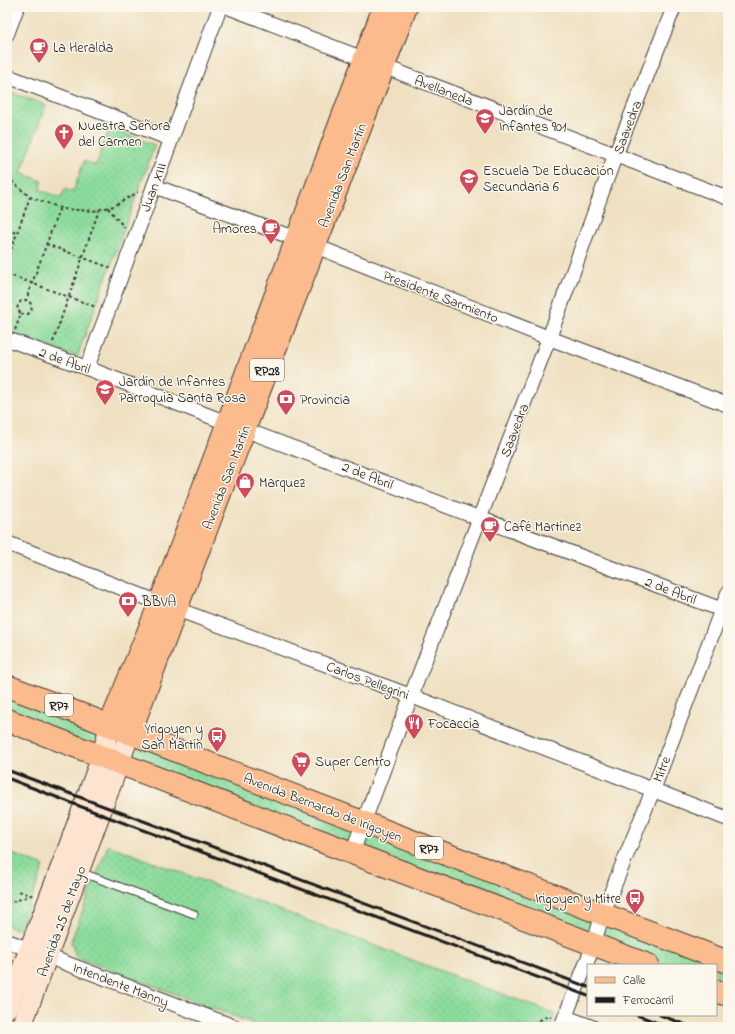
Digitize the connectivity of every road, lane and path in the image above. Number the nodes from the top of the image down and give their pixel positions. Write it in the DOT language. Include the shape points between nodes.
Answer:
graph roads {
  1 [pos="17,7"];
  2 [pos="220,7"];
  3 [pos="228,7"];
  4 [pos="384,7"];
  5 [pos="406,7"];
  6 [pos="674,7"];
  7 [pos="7,34"];
  8 [pos="364,59"];
  9 [pos="384,67"];
  10 [pos="7,76"];
  11 [pos="171,139"];
  12 [pos="615,156"];
  13 [pos="7,177"];
  14 [pos="154,186"];
  15 [pos="30,197"];
  16 [pos="728,198"];
  17 [pos="60,207"];
  18 [pos="108,208"];
  19 [pos="99,209"];
  20 [pos="7,230"];
  21 [pos="17,233"];
  22 [pos="134,238"];
  23 [pos="306,243"];
  24 [pos="46,244"];
  25 [pos="82,257"];
  26 [pos="7,261"];
  27 [pos="122,272"];
  28 [pos="7,274"];
  29 [pos="32,283"];
  30 [pos="68,296"];
  31 [pos="26,300"];
  32 [pos="108,311"];
  33 [pos="21,314"];
  34 [pos="549,338"];
  35 [pos="9,340"];
  36 [pos="48,354"];
  37 [pos="87,368"];
  38 [pos="728,405"];
  39 [pos="236,426"];
  40 [pos="480,518"];
  41 [pos="7,543"];
  42 [pos="728,593"];
  43 [pos="168,606"];
  44 [pos="725,611"];
  45 [pos="7,686"];
  46 [pos="411,696"];
  47 [pos="7,720"];
  48 [pos="110,726"];
  49 [pos="130,733"];
  50 [pos="111,759"];
  51 [pos="653,790"];
  52 [pos="91,811"];
  53 [pos="728,819"];
  54 [pos="364,823"];
  55 [pos="352,853"];
  56 [pos="80,871"];
  57 [pos="52,890"];
  58 [pos="19,891"];
  59 [pos="30,895"];
  60 [pos="7,904"];
  61 [pos="194,914"];
  62 [pos="602,915"];
  63 [pos="7,941"];
  64 [pos="594,944"];
  65 [pos="29,949"];
  66 [pos="49,956"];
  67 [pos="728,962"];
  68 [pos="645,964"];
  69 [pos="717,991"];
  70 [pos="728,995"];
  71 [pos="7,1008"];
  72 [pos="563,1022"];
  73 [pos="21,1027"];
  74 [pos="235,1027"];
  75 [pos="529,1027"];
  76 [pos="592,1027"];
  1 -- 7 [label="street"];
  2 -- 11 [label="street, Juan XIII"];
  3 -- 8 [label="street, Avellaneda"];
  4 -- 8 [label="main road, Avenida San Martín / RP28"];
  5 -- 9 [label="main road, Avenida San Martín / RP28"];
  6 -- 12 [label="street, Saavedra"];
  8 -- 9 [label="street, Avellaneda"];
  8 -- 23 [label="main road, Avenida San Martín / RP28"];
  9 -- 12 [label="street, Avellaneda"];
  9 -- 23 [label="main road, Avenida San Martín / RP28"];
  10 -- 11 [label="street"];
  11 -- 14 [label="street, Juan XIII"];
  12 -- 16 [label="street, Avellaneda"];
  12 -- 34 [label="street, Saavedra"];
  13 -- 15 [label="path"];
  14 -- 18 [label="path" via="147,184 135,195"];
  14 -- 22 [label="street, Juan XIII"];
  14 -- 23 [label="street, Presidente Sarmiento"];
  15 -- 17 [label="path"];
  15 -- 21 [label="path"];
  17 -- 19 [label="path" via="93,211"];
  17 -- 24 [label="path"];
  18 -- 19 [label="path"];
  18 -- 22 [label="path"];
  19 -- 25 [label="path"];
  20 -- 21 [label="path"];
  21 -- 26 [label="path"];
  22 -- 27 [label="street, Juan XIII"];
  23 -- 34 [label="street, Presidente Sarmiento"];
  23 -- 39 [label="main road, Avenida San Martín / RP28"];
  24 -- 25 [label="path"];
  24 -- 29 [label="path"];
  25 -- 27 [label="path"];
  25 -- 30 [label="path"];
  27 -- 32 [label="street, Juan XIII"];
  28 -- 29 [label="path"];
  29 -- 30 [label="path"];
  29 -- 31 [label="path"];
  30 -- 32 [label="path"];
  30 -- 36 [label="path"];
  31 -- 33 [label="path" via="18,304 17,310"];
  31 -- 33 [label="path" via="32,305 31,311 28,314"];
  32 -- 37 [label="street, Juan XIII"];
  33 -- 35 [label="path"];
  34 -- 38 [label="street, Presidente Sarmiento"];
  34 -- 40 [label="street, Saavedra"];
  35 -- 36 [label="street, 2 de Abril"];
  36 -- 37 [label="street, 2 de Abril"];
  37 -- 39 [label="street, 2 de Abril"];
  39 -- 40 [label="street, 2 de Abril"];
  39 -- 43 [label="main road, Avenida San Martín / RP28"];
  40 -- 44 [label="street, 2 de Abril"];
  40 -- 46 [label="street, Saavedra"];
  41 -- 43 [label="street, Carlos Pellegrini"];
  42 -- 44 [label="street, Mitre"];
  43 -- 46 [label="street, Carlos Pellegrini"];
  43 -- 48 [label="main road, Avenida San Martín / RP28"];
  43 -- 49 [label="main road, Avenida San Martín / RP28"];
  44 -- 51 [label="street, Mitre"];
  45 -- 48 [label="main road, Avenida Bernardo de Irigoyen / RP7"];
  46 -- 51 [label="street, Carlos Pellegrini"];
  46 -- 54 [label="street, Saavedra"];
  47 -- 50 [label="main road, RP7"];
  48 -- 49 [label="main road, Avenida Bernardo de Irigoyen / RP7"];
  48 -- 50 [label="main road, Avenida San Martín / RP28"];
  49 -- 50 [label="main road, Avenida San Martín / RP28"];
  49 -- 54 [label="main road, Avenida Bernardo de Irigoyen / RP7"];
  50 -- 52 [label="main road, Avenida San Martín / RP28"];
  50 -- 55 [label="main road, RP7"];
  51 -- 53 [label="street, Carlos Pellegrini"];
  51 -- 62 [label="street, Mitre"];
  52 -- 56 [label="main road, Avenida 25 de Mayo / RP28"];
  52 -- 57 [label="main road, Avenida 25 de Mayo / RP28"];
  54 -- 55 [label="street, Saavedra"];
  54 -- 62 [label="main road, Avenida Bernardo de Irigoyen / RP7"];
  55 -- 64 [label="main road, RP7"];
  56 -- 61 [label="lane"];
  56 -- 66 [label="main road, Avenida 25 de Mayo / RP28"];
  57 -- 59 [label="path"];
  57 -- 65 [label="main road, Avenida 25 de Mayo / RP28"];
  58 -- 59 [label="path"];
  59 -- 60 [label="path"];
  62 -- 64 [label="street, Mitre"];
  62 -- 67 [label="main road, Avenida Bernardo de Irigoyen / RP7"];
  63 -- 65 [label="street, Intendente Manny"];
  64 -- 68 [label="main road, RP7"];
  64 -- 72 [label="street, Mitre"];
  65 -- 66 [label="street, Intendente Manny"];
  65 -- 71 [label="main road, Avenida 25 de Mayo / RP28"];
  66 -- 73 [label="main road, Avenida 25 de Mayo / RP28"];
  66 -- 74 [label="street, Intendente Manny"];
  69 -- 70 [label="main road"];
  72 -- 75 [label="path" via="545,1017"];
  72 -- 76 [label="street"];
}
